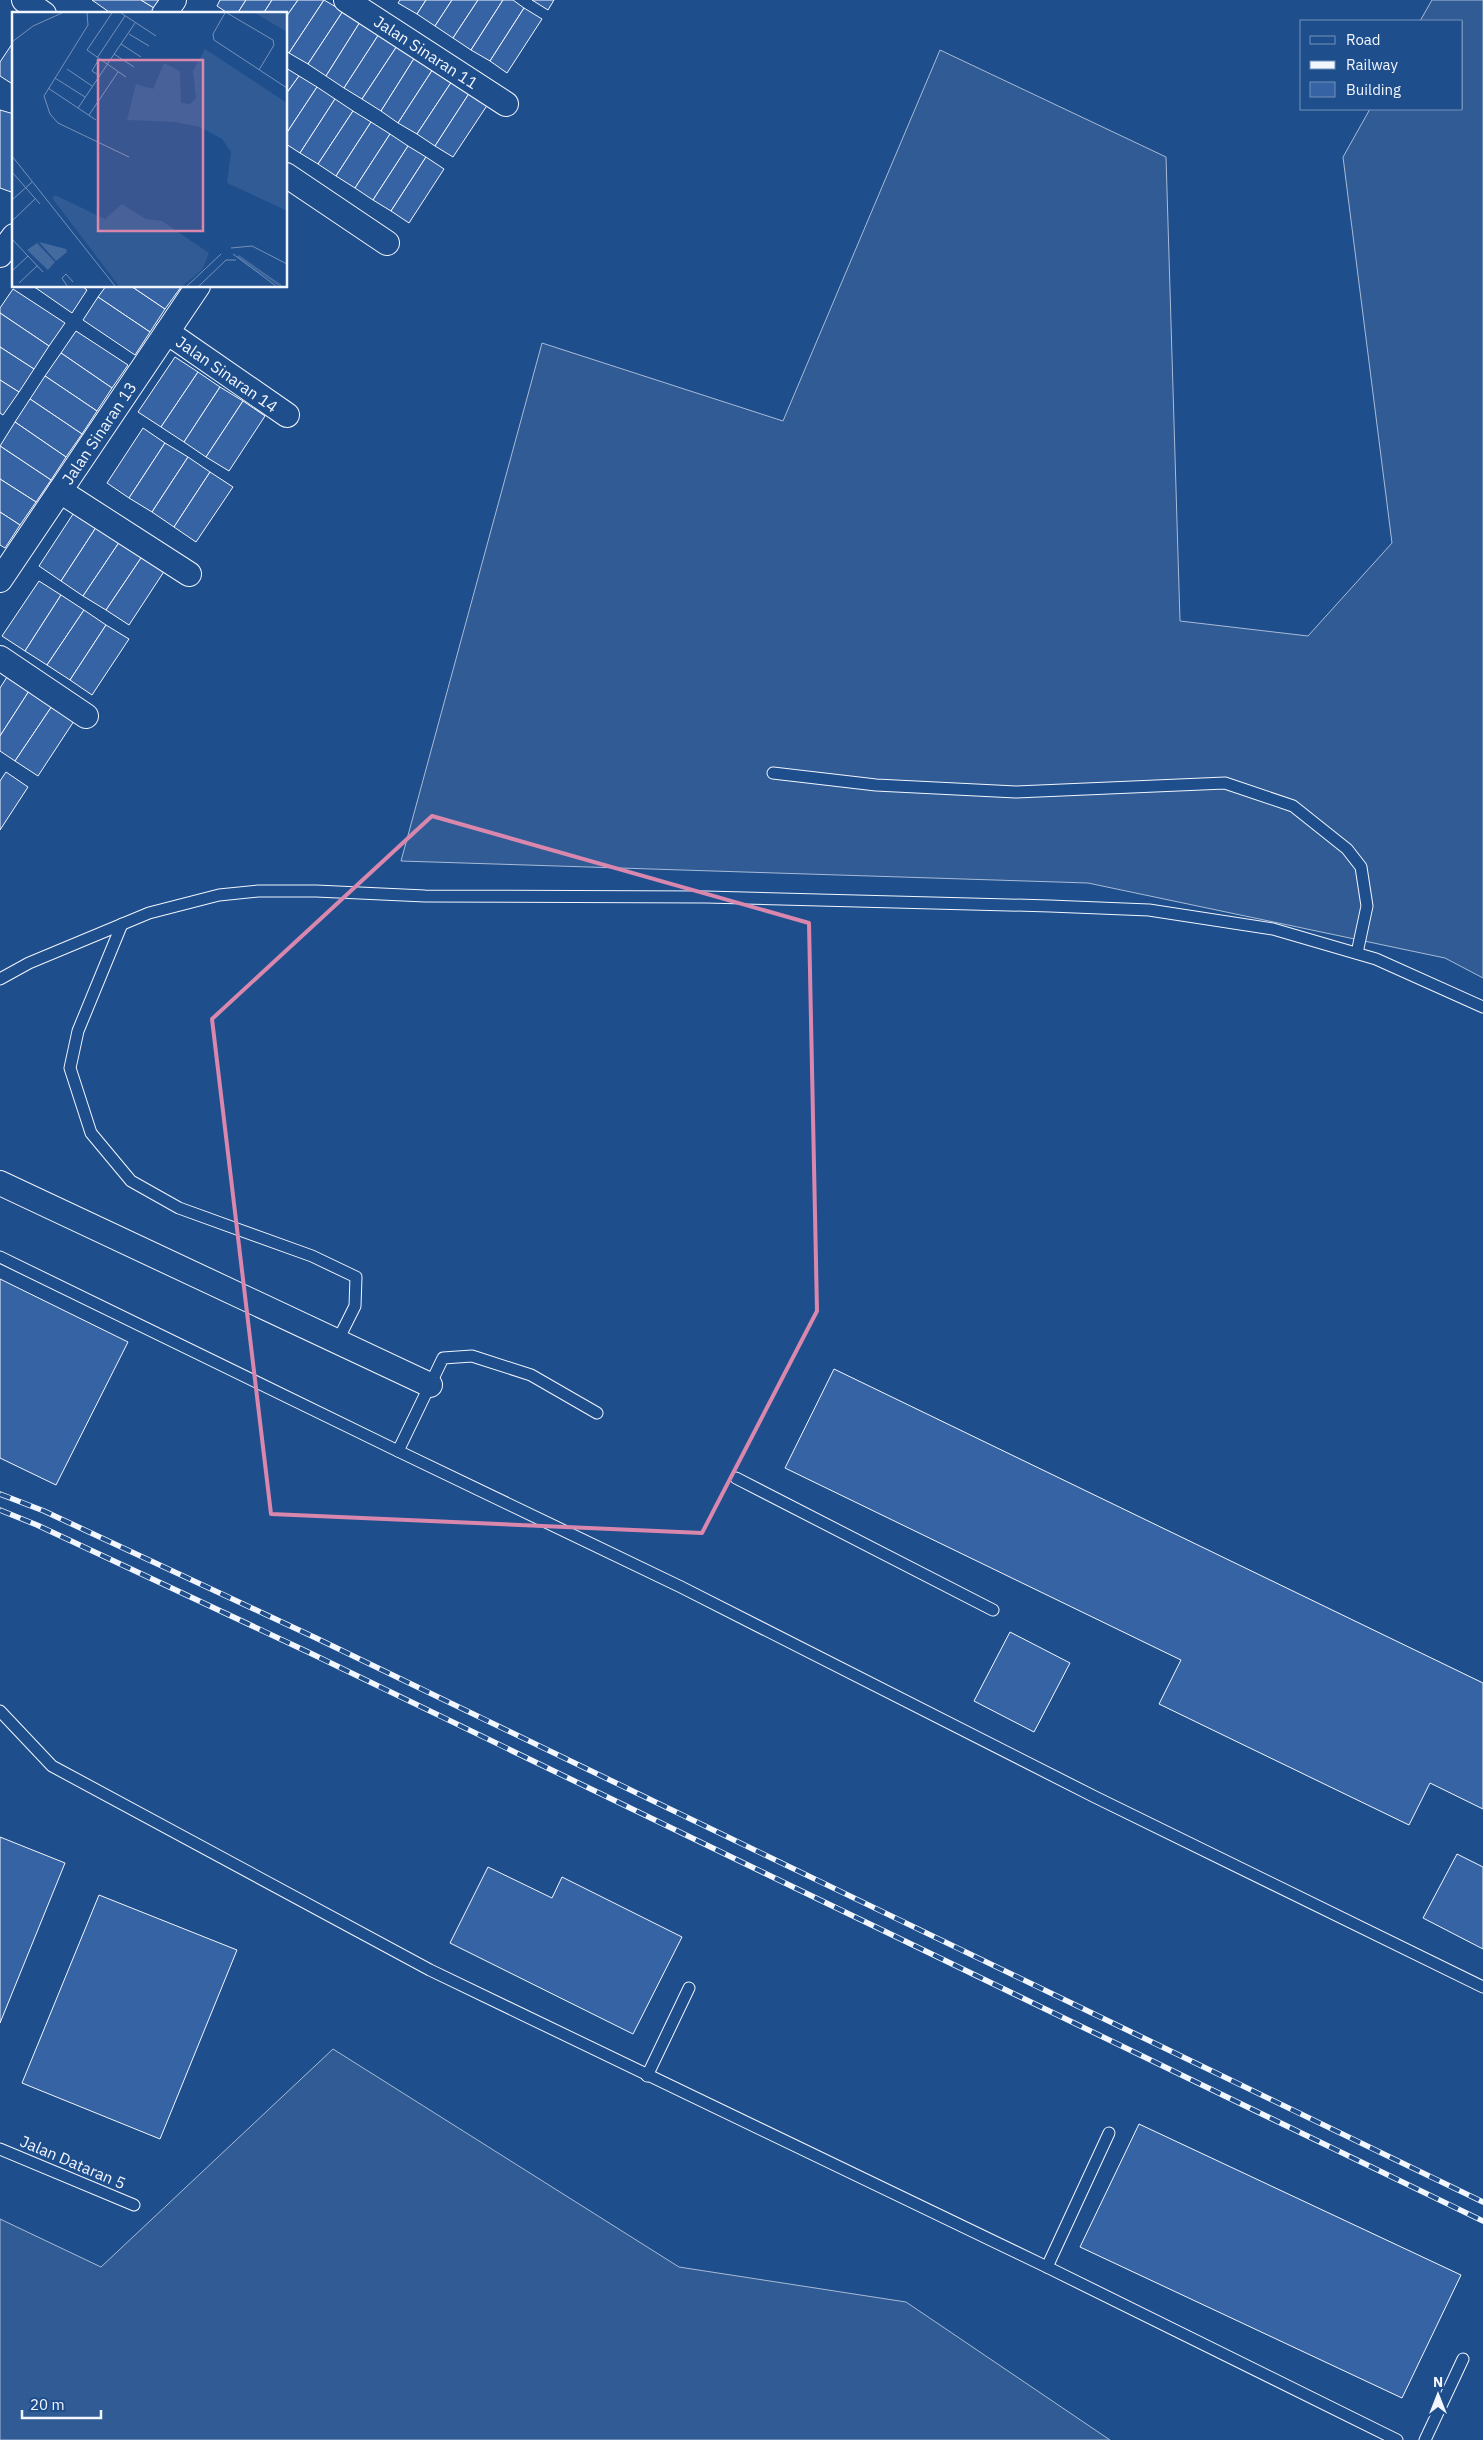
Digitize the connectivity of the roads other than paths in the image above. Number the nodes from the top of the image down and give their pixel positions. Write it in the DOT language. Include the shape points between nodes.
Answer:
graph roads {
  1 [pos="24,0"];
  2 [pos="174,0"];
  3 [pos="346,0"];
  4 [pos="41,12"];
  5 [pos="165,12"];
  6 [pos="506,104"];
  7 [pos="288,177"];
  8 [pos="0,223"];
  9 [pos="12,232"];
  10 [pos="12,237"];
  11 [pos="387,243"];
  12 [pos="0,256"];
  13 [pos="197,288"];
  14 [pos="167,332"];
  15 [pos="287,415"];
  16 [pos="60,491"];
  17 [pos="190,574"];
  18 [pos="0,580"];
  19 [pos="0,658"];
  20 [pos="86,716"];
  21 [pos="773,773"];
  22 [pos="122,924"];
  23 [pos="1357,953"];
  24 [pos="0,979"];
  25 [pos="1483,1007"];
  26 [pos="0,1182"];
  27 [pos="0,1257"];
  28 [pos="337,1342"];
  29 [pos="430,1385"];
  30 [pos="597,1413"];
  31 [pos="398,1451"];
  32 [pos="736,1478"];
  33 [pos="993,1610"];
  34 [pos="0,1711"];
  35 [pos="1483,1987"];
  36 [pos="689,1988"];
  37 [pos="647,2076"];
  38 [pos="1109,2133"];
  39 [pos="0,2149"];
  40 [pos="134,2205"];
  41 [pos="1047,2267"];
  42 [pos="1463,2359"];
  43 [pos="1397,2440"];
  44 [pos="1425,2440"];
  1 -- 4 [label="street"];
  2 -- 5 [label="street"];
  3 -- 6 [label="street, Jalan Sinaran 11"];
  7 -- 11 [label="street"];
  8 -- 9 [label="street"];
  10 -- 12 [label="street"];
  13 -- 14 [label="street, Jalan Sinaran 13"];
  14 -- 15 [label="street, Jalan Sinaran 14"];
  14 -- 16 [label="street, Jalan Sinaran 13"];
  16 -- 17 [label="street"];
  16 -- 18 [label="street, Jalan Sinaran 13"];
  19 -- 20 [label="street"];
  21 -- 23 [label="lane" via="876,785 1016,792 1225,783 1293,806 1347,849 1362,867 1367,906"];
  22 -- 23 [label="lane" via="170,906 258,891 425,896 706,897 1149,910 1273,929"];
  22 -- 24 [label="lane" via="29,963"];
  22 -- 28 [label="lane" via="78,1031 70,1068 91,1133 131,1181 171,1204 312,1256 356,1277 355,1306"];
  23 -- 25 [label="lane"];
  26 -- 28 [label="street"];
  27 -- 31 [label="lane"];
  28 -- 29 [label="street"];
  29 -- 30 [label="lane" via="443,1358 472,1356 530,1375"];
  29 -- 31 [label="lane"];
  31 -- 35 [label="lane" via="682,1587 1095,1797"];
  32 -- 33 [label="lane"];
  34 -- 37 [label="lane" via="52,1766 430,1970"];
  36 -- 37 [label="lane"];
  37 -- 41 [label="lane"];
  38 -- 41 [label="lane"];
  39 -- 40 [label="lane, Jalan Dataran 5"];
  41 -- 43 [label="lane"];
  42 -- 44 [label="lane"];
}
